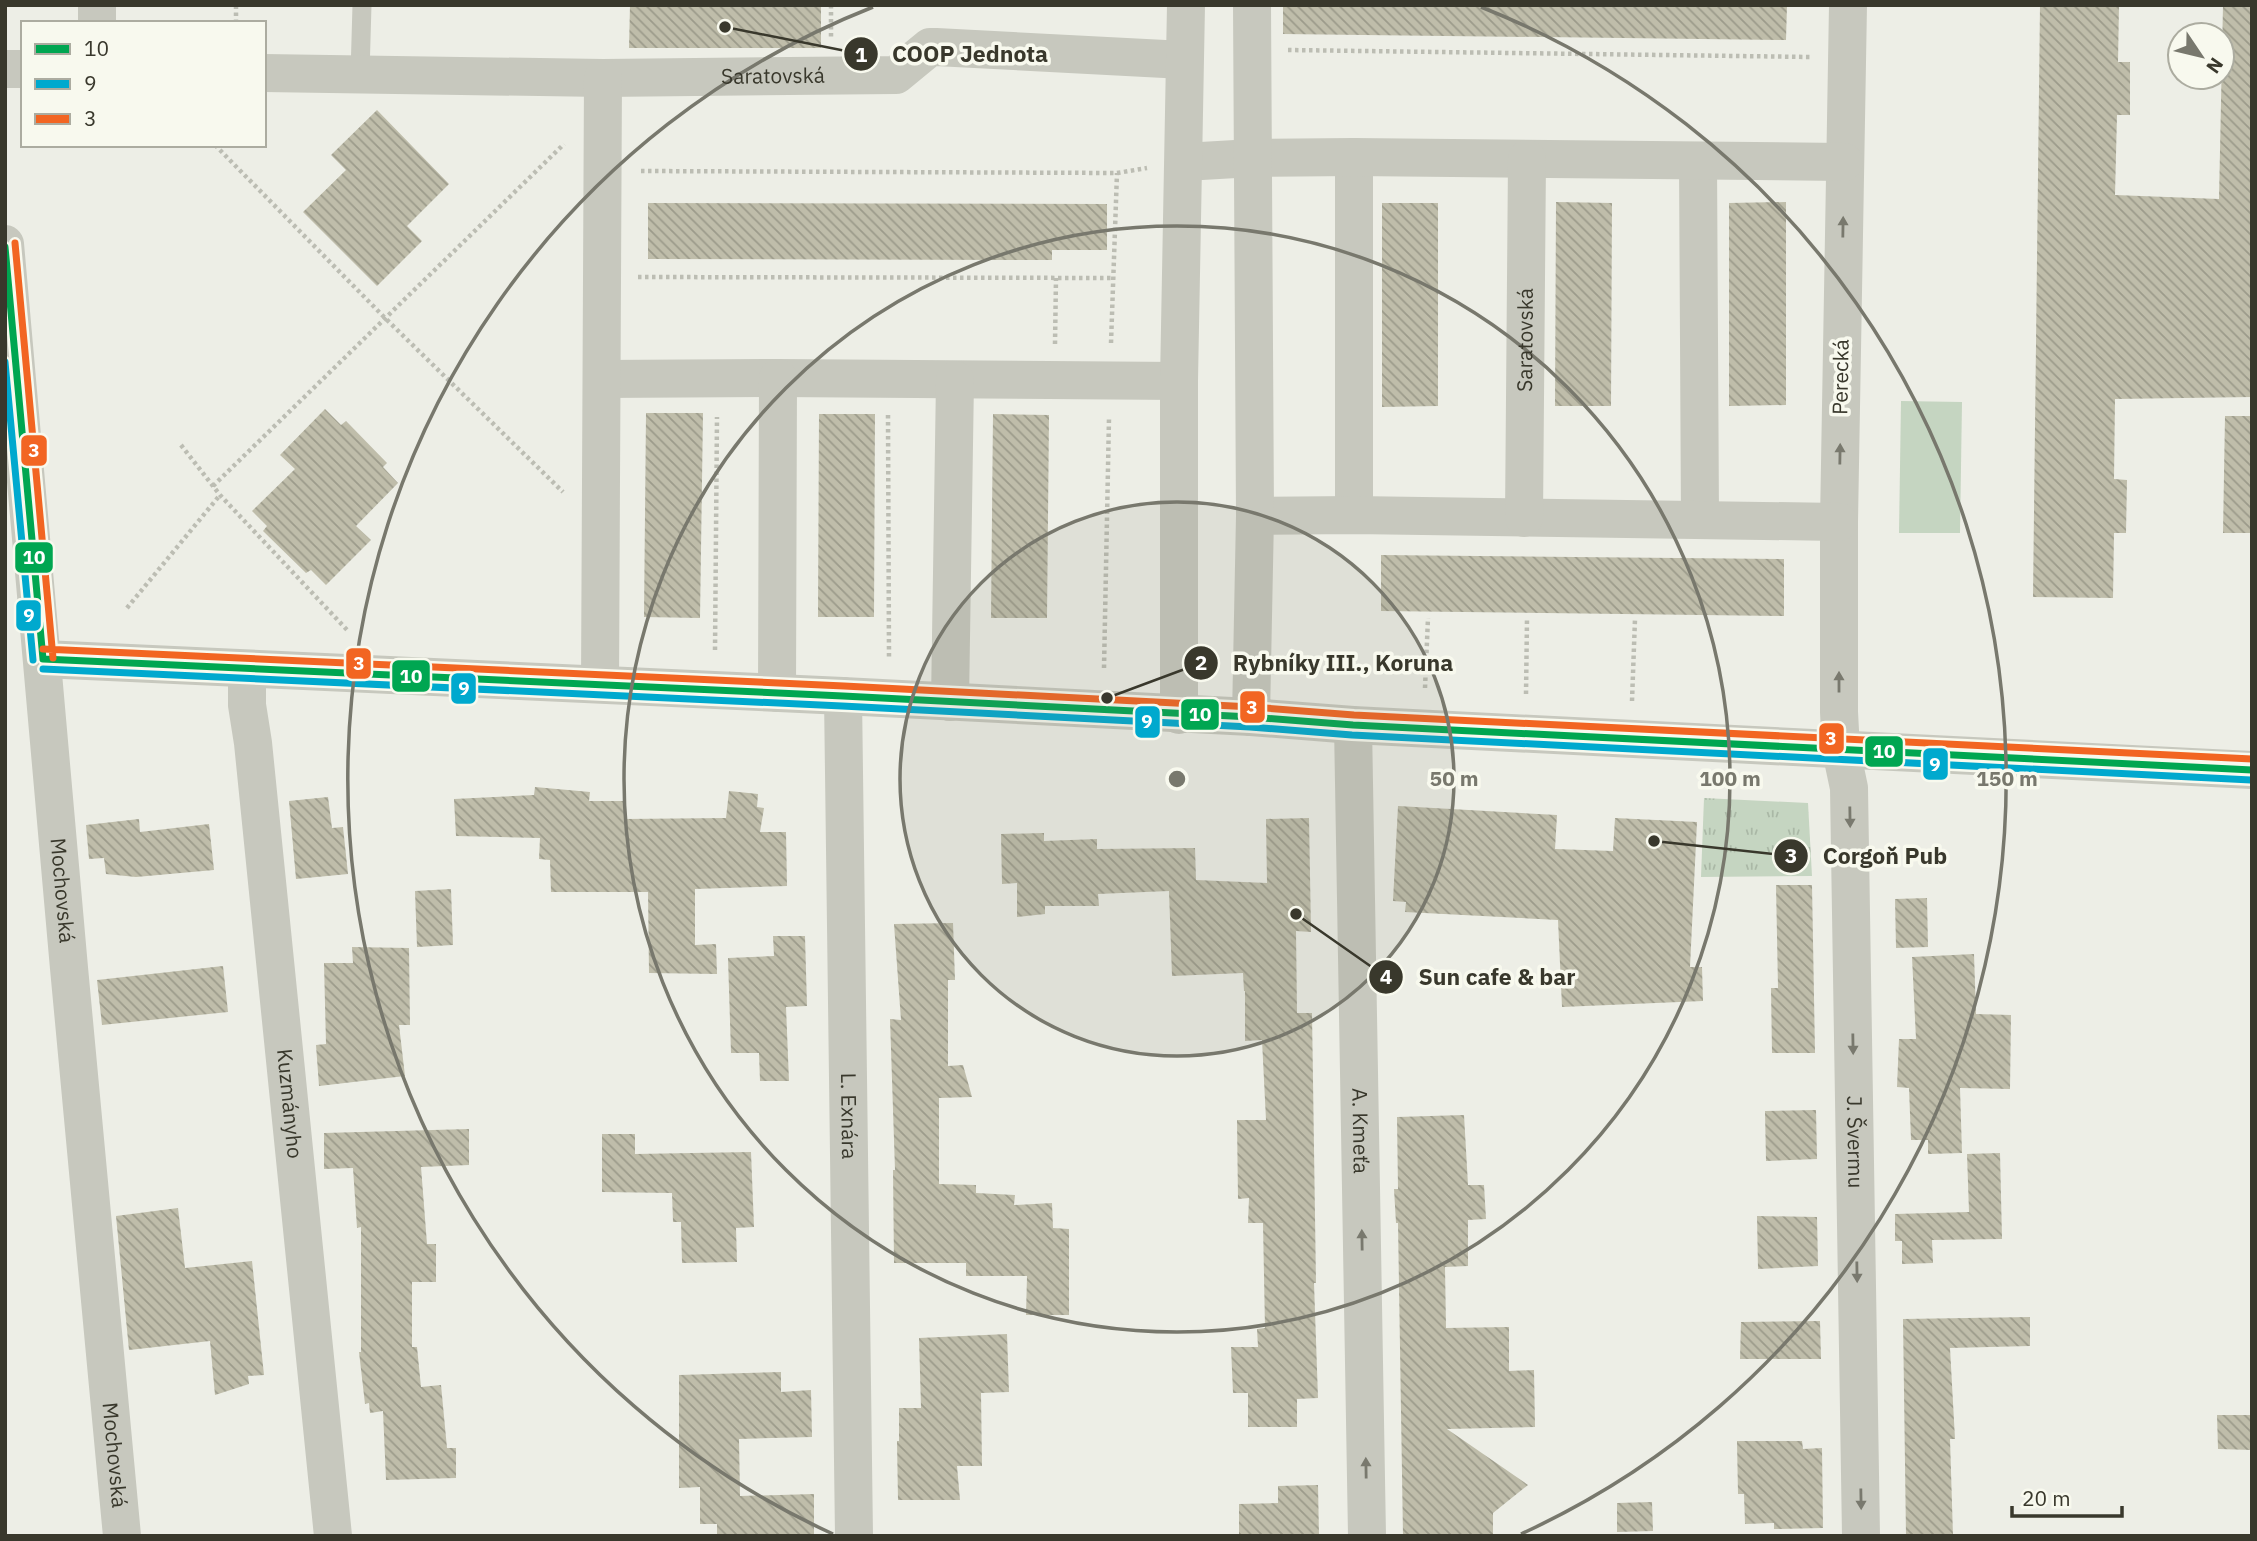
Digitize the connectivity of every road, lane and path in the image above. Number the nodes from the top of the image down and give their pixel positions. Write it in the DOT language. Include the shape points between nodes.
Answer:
graph roads {
  1 [pos="362,5"];
  2 [pos="831,5"];
  3 [pos="1186,5"];
  4 [pos="1252,5"];
  5 [pos="1848,5"];
  6 [pos="831,41"];
  7 [pos="1252,50"];
  8 [pos="1846,58"];
  9 [pos="1184,60"];
  10 [pos="266,73"];
  11 [pos="359,74"];
  12 [pos="603,93"];
  13 [pos="217,147"];
  14 [pos="1353,157"];
  15 [pos="1254,158"];
  16 [pos="1527,159"];
  17 [pos="1698,161"];
  18 [pos="1184,162"];
  19 [pos="1844,162"];
  20 [pos="602,171"];
  21 [pos="5,244"];
  22 [pos="602,277"];
  23 [pos="1056,278"];
  24 [pos="1114,278"];
  25 [pos="385,318"];
  26 [pos="778,378"];
  27 [pos="601,379"];
  28 [pos="717,379"];
  29 [pos="888,379"];
  30 [pos="955,380"];
  31 [pos="1055,380"];
  32 [pos="1179,381"];
  33 [pos="181,445"];
  34 [pos="213,486"];
  35 [pos="220,495"];
  36 [pos="1255,516"];
  37 [pos="1354,516"];
  38 [pos="1524,519"];
  39 [pos="1700,519"];
  40 [pos="1839,522"];
  41 [pos="601,529"];
  42 [pos="127,608"];
  43 [pos="1428,618"];
  44 [pos="1527,619"];
  45 [pos="1635,619"];
  46 [pos="349,632"];
  47 [pos="715,650"];
  48 [pos="889,658"];
  49 [pos="43,659"];
  50 [pos="247,670"];
  51 [pos="600,684"];
  52 [pos="1425,688"];
  53 [pos="777,693"];
  54 [pos="1526,694"];
  55 [pos="843,696"];
  56 [pos="1632,701"];
  57 [pos="950,702"];
  58 [pos="1180,715"];
  59 [pos="1251,718"];
  60 [pos="1353,725"];
  61 [pos="1841,750"];
  62 [pos="2252,770"];
  63 [pos="122,1536"];
  64 [pos="333,1536"];
  65 [pos="854,1536"];
  66 [pos="1367,1536"];
  67 [pos="1861,1536"];
  1 -- 11 [label="lane"];
  2 -- 6 [label="path"];
  3 -- 9 [label="street"];
  4 -- 7 [label="street"];
  5 -- 8 [label="street, Perecká"];
  7 -- 8 [label="path"];
  7 -- 15 [label="street"];
  8 -- 19 [label="street, Perecká"];
  9 -- 12 [label="street, Saratovská" via="930,47 896,75"];
  9 -- 18 [label="street"];
  10 -- 11 [label="street, Saratovská"];
  11 -- 12 [label="street, Saratovská"];
  12 -- 20 [label="street"];
  12 -- 25 [label="path"];
  13 -- 25 [label="path"];
  14 -- 15 [label="street"];
  14 -- 16 [label="street"];
  14 -- 37 [label="street"];
  15 -- 18 [label="street"];
  15 -- 36 [label="street"];
  16 -- 17 [label="street"];
  16 -- 38 [label="street, Saratovská"];
  17 -- 19 [label="street"];
  17 -- 39 [label="street"];
  18 -- 20 [label="path" via="1117,173"];
  18 -- 32 [label="street"];
  40 -- 19 [label="street, Perecká, one-way"];
  20 -- 22 [label="street"];
  21 -- 49 [label="street, Mochovská"];
  22 -- 23 [label="path"];
  22 -- 27 [label="street"];
  23 -- 24 [label="path"];
  23 -- 31 [label="path"];
  25 -- 34 [label="path"];
  25 -- 41 [label="path"];
  26 -- 28 [label="street"];
  26 -- 29 [label="street"];
  26 -- 53 [label="street"];
  27 -- 28 [label="street"];
  27 -- 41 [label="street"];
  28 -- 47 [label="path"];
  29 -- 30 [label="street"];
  29 -- 48 [label="path"];
  30 -- 31 [label="street"];
  30 -- 57 [label="street"];
  31 -- 32 [label="street"];
  32 -- 58 [label="street"];
  33 -- 34 [label="path"];
  34 -- 35 [label="path"];
  35 -- 42 [label="path"];
  35 -- 46 [label="path"];
  36 -- 37 [label="street"];
  36 -- 59 [label="street"];
  37 -- 38 [label="street"];
  38 -- 39 [label="street"];
  39 -- 40 [label="street"];
  61 -- 40 [label="street, Perecká, one-way"];
  41 -- 51 [label="street"];
  43 -- 52 [label="path"];
  44 -- 54 [label="path"];
  45 -- 56 [label="path"];
  49 -- 50 [label="street"];
  49 -- 63 [label="street, Mochovská"];
  50 -- 51 [label="street"];
  50 -- 64 [label="street, Kuzmányho"];
  51 -- 53 [label="street"];
  53 -- 55 [label="street"];
  55 -- 57 [label="street"];
  55 -- 65 [label="street, L. Exnára"];
  57 -- 58 [label="street"];
  58 -- 59 [label="street"];
  59 -- 60 [label="street"];
  60 -- 61 [label="street"];
  66 -- 60 [label="street, A. Kmeťa, one-way"];
  61 -- 62 [label="street"];
  61 -- 67 [label="street, J. Švermu, one-way" via="1849,788"];
}
